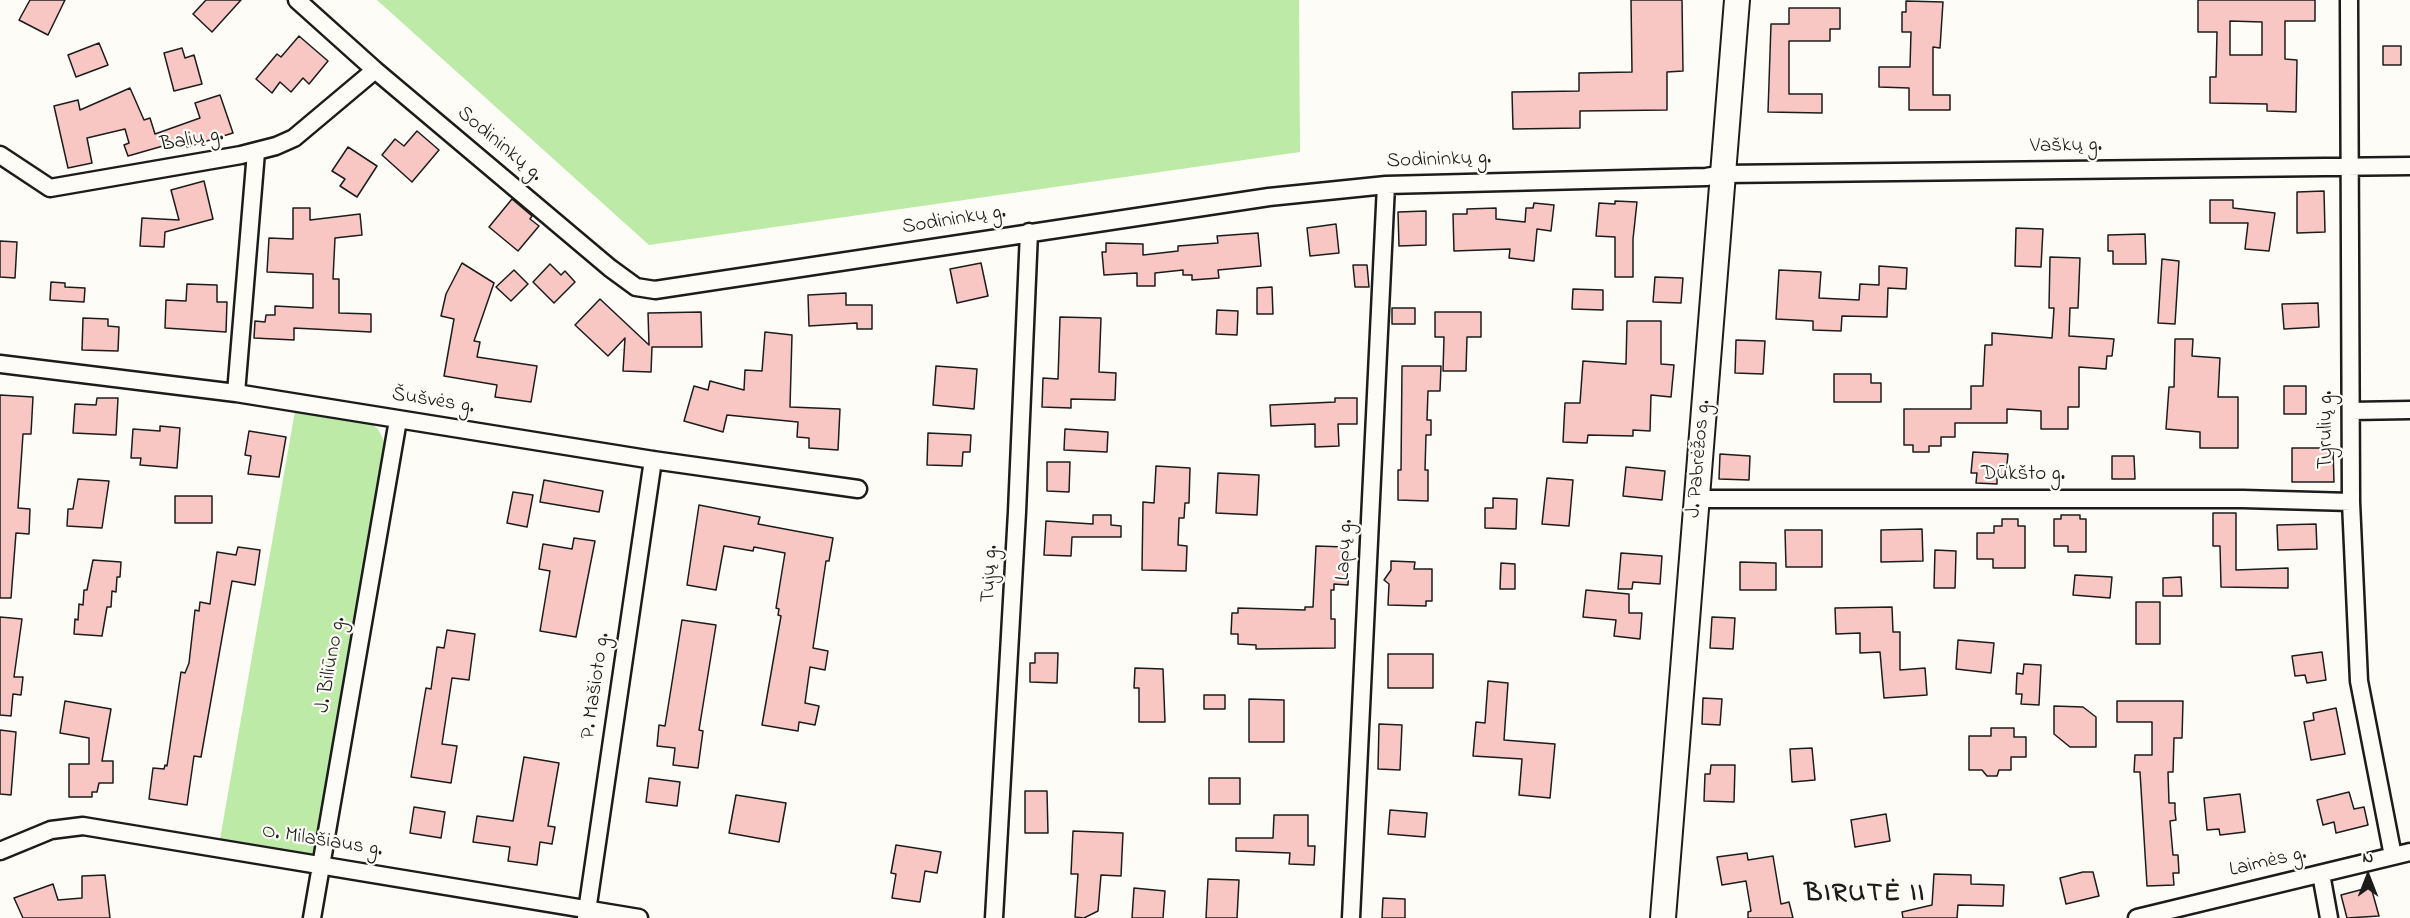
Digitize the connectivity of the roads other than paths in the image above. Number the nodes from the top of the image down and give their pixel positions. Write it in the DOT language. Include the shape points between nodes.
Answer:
graph roads {
  1 [pos="297,0"];
  2 [pos="1737,0"];
  3 [pos="2349,0"];
  4 [pos="375,70"];
  5 [pos="256,152"];
  6 [pos="0,155"];
  7 [pos="2349,166"];
  8 [pos="2410,166"];
  9 [pos="1723,174"];
  10 [pos="1386,185"];
  11 [pos="1029,232"];
  12 [pos="0,364"];
  13 [pos="236,393"];
  14 [pos="2410,410"];
  15 [pos="2351,411"];
  16 [pos="398,420"];
  17 [pos="653,460"];
  18 [pos="858,489"];
  19 [pos="1696,499"];
  20 [pos="2350,502"];
  21 [pos="0,851"];
  22 [pos="2410,852"];
  23 [pos="2393,856"];
  24 [pos="320,864"];
  25 [pos="2321,874"];
  26 [pos="587,914"];
  27 [pos="312,918"];
  28 [pos="639,918"];
  29 [pos="994,918"];
  30 [pos="1351,918"];
  31 [pos="1663,918"];
  32 [pos="2137,918"];
  33 [pos="2329,918"];
  1 -- 4 [label="street, Sodininkų g."];
  2 -- 9 [label="street, J. Pabrėžos g."];
  3 -- 7 [label="street, Tyrulių g."];
  4 -- 5 [label="street, Balių g." via="294,138"];
  4 -- 11 [label="street, Sodininkų g." via="636,287 679,288"];
  5 -- 6 [label="street, Balių g." via="50,188"];
  5 -- 13 [label="street"];
  7 -- 8 [label="street, Vaškų g."];
  7 -- 9 [label="street, Vaškų g."];
  7 -- 15 [label="street, Tyrulių g."];
  9 -- 10 [label="street, Sodininkų g."];
  9 -- 19 [label="street, J. Pabrėžos g."];
  10 -- 11 [label="street, Sodininkų g." via="1269,197"];
  10 -- 30 [label="street, Lapų g."];
  11 -- 29 [label="street, Tujų g."];
  12 -- 13 [label="street, Šušvės g."];
  13 -- 16 [label="street, Šušvės g."];
  14 -- 15 [label="street"];
  15 -- 20 [label="street, Tyrulių g."];
  16 -- 17 [label="street, Šušvės g."];
  16 -- 24 [label="street, J. Biliūno g."];
  17 -- 18 [label="street, Šušvės g."];
  17 -- 26 [label="street, P. Mašioto g."];
  19 -- 20 [label="street, Dūkšto g."];
  19 -- 31 [label="street, J. Pabrėžos g."];
  20 -- 23 [label="street, Tyrulių g." via="2359,681"];
  21 -- 24 [label="street, O. Milašiaus g." via="51,830 82,826"];
  22 -- 23 [label="street, Laimės g."];
  23 -- 25 [label="street, Laimės g."];
  24 -- 26 [label="street, O. Milašiaus g."];
  24 -- 27 [label="street, J. Biliūno g."];
  25 -- 32 [label="street, Laimės g."];
  25 -- 33 [label="street"];
  26 -- 28 [label="street, O. Milašiaus g."];
}
